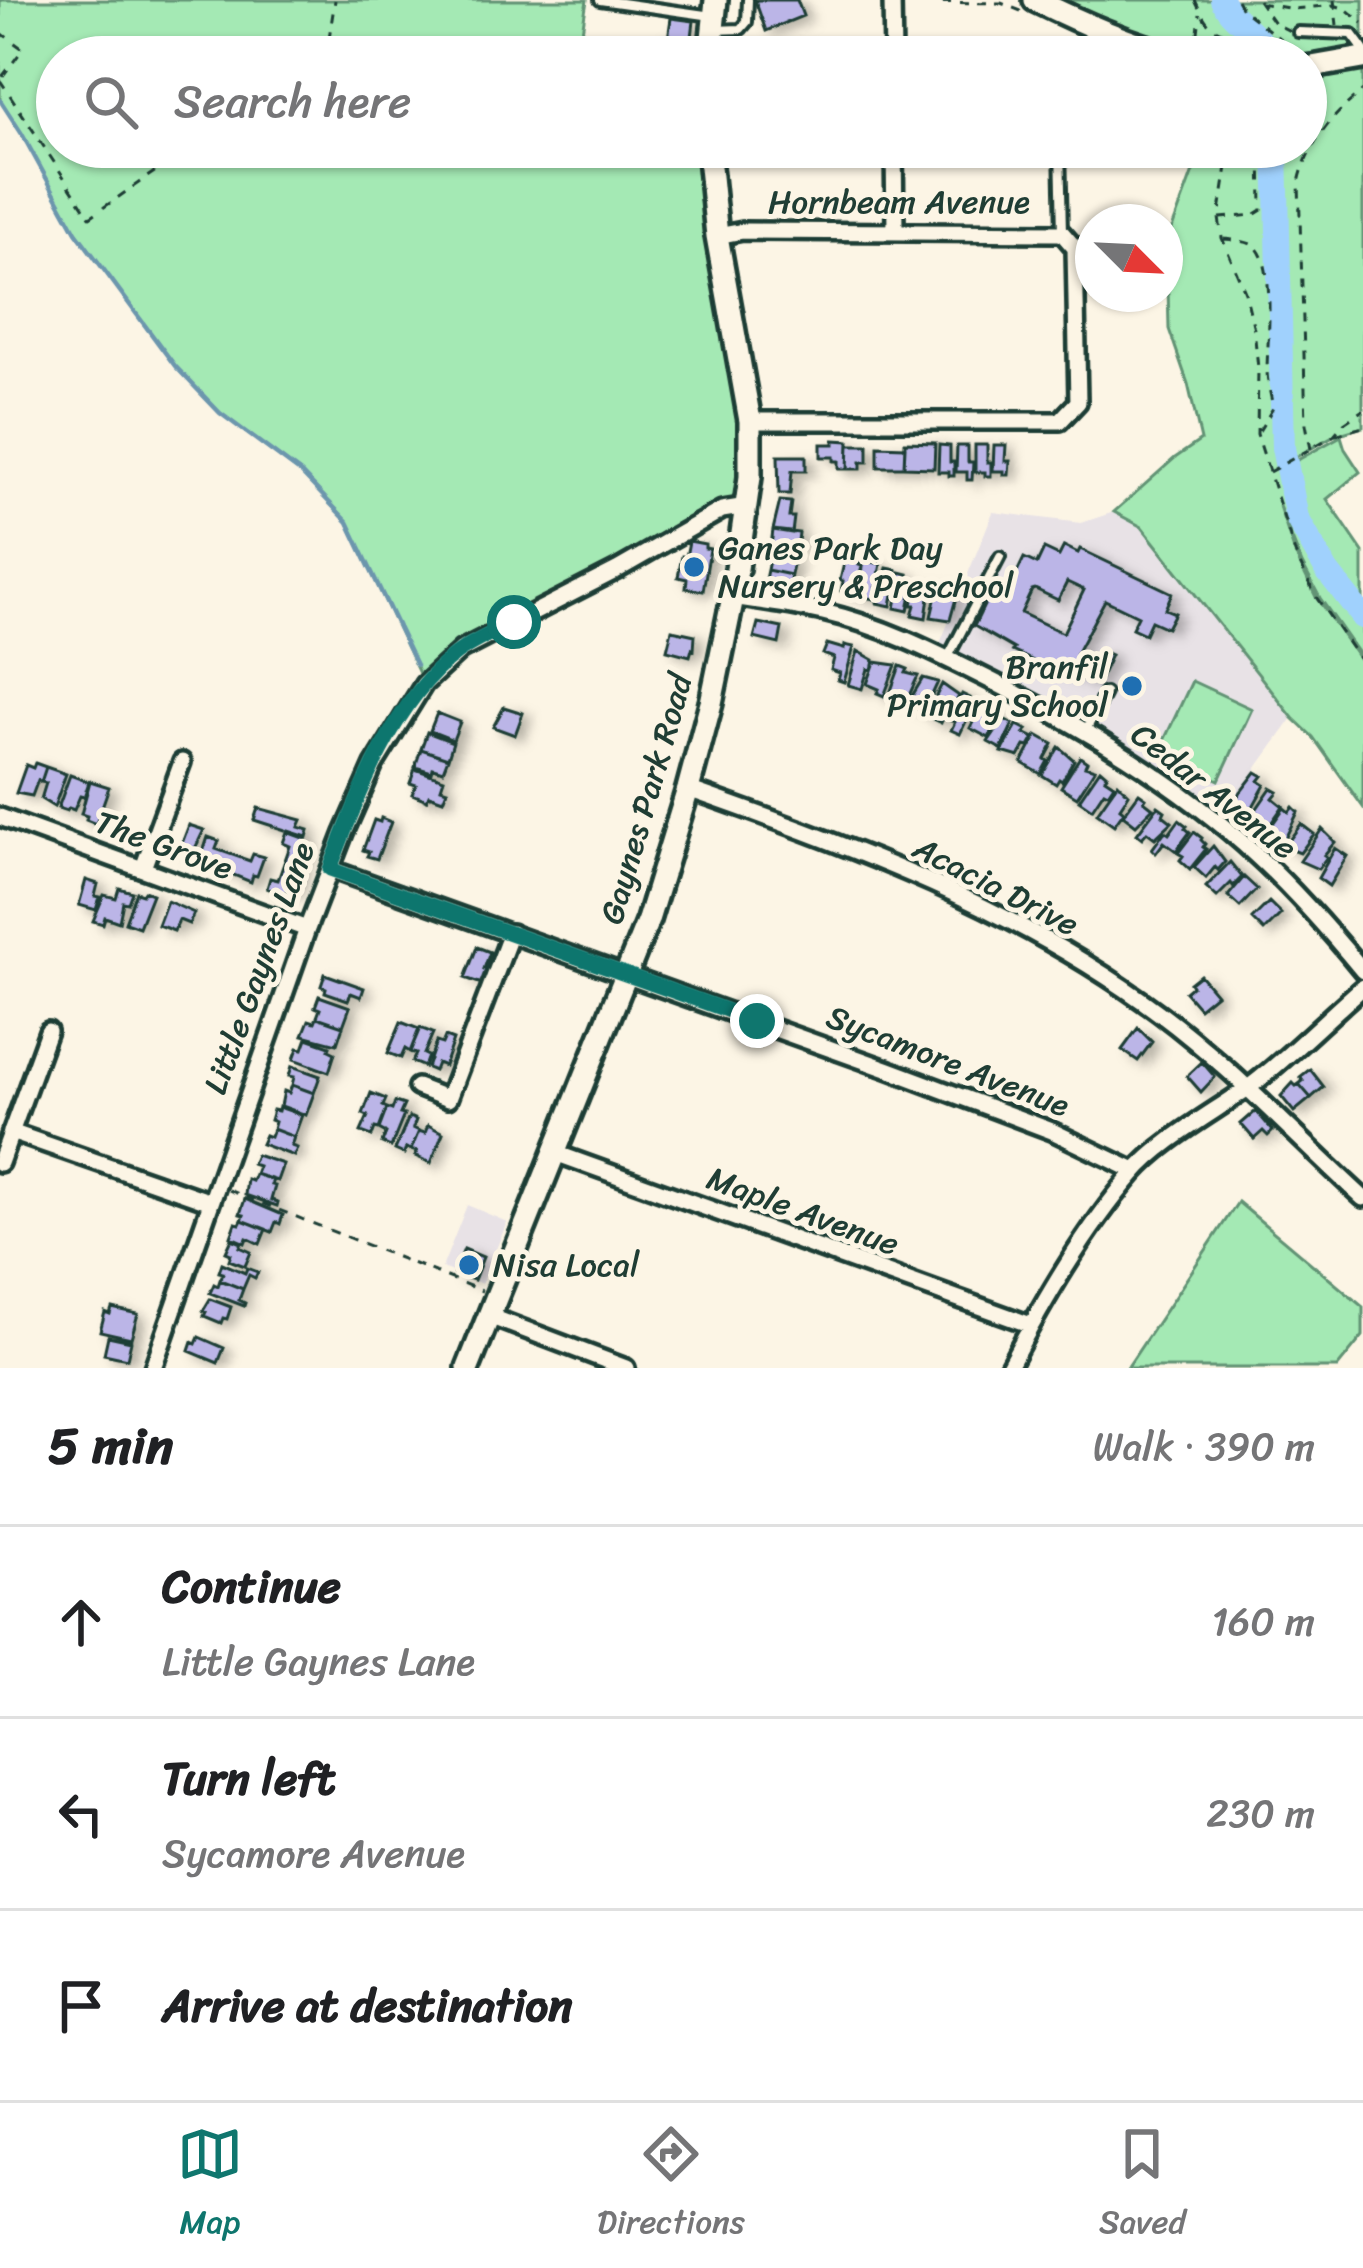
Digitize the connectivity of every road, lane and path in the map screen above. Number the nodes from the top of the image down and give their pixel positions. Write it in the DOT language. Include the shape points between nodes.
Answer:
graph roads {
  1 [pos="335,0"];
  2 [pos="600,0"];
  3 [pos="748,0"];
  4 [pos="1198,0"];
  5 [pos="1237,0"];
  6 [pos="892,1"];
  7 [pos="1259,1"];
  8 [pos="1334,3"];
  9 [pos="1028,6"];
  10 [pos="1200,10"];
  11 [pos="714,15"];
  12 [pos="1363,23"];
  13 [pos="0,32"];
  14 [pos="1298,32"];
  15 [pos="1339,32"];
  16 [pos="329,36"];
  17 [pos="893,36"];
  18 [pos="1108,36"];
  19 [pos="1199,36"];
  20 [pos="1233,36"];
  21 [pos="1276,36"];
  22 [pos="1363,54"];
  23 [pos="1327,63"];
  24 [pos="0,80"];
  25 [pos="1363,91"];
  26 [pos="1327,127"];
  27 [pos="36,135"];
  28 [pos="58,168"];
  29 [pos="160,168"];
  30 [pos="710,168"];
  31 [pos="894,168"];
  32 [pos="1060,168"];
  33 [pos="1227,168"];
  34 [pos="1261,168"];
  35 [pos="1303,168"];
  36 [pos="1219,218"];
  37 [pos="895,230"];
  38 [pos="1062,233"];
  39 [pos="717,236"];
  40 [pos="1222,238"];
  41 [pos="1363,410"];
  42 [pos="750,421"];
  43 [pos="1363,427"];
  44 [pos="1257,434"];
  45 [pos="1333,436"];
  46 [pos="1311,448"];
  47 [pos="1268,473"];
  48 [pos="747,506"];
  49 [pos="1000,557"];
  50 [pos="733,597"];
  51 [pos="947,658"];
  52 [pos="1363,664"];
  53 [pos="1105,693"];
  54 [pos="1085,732"];
  55 [pos="182,762"];
  56 [pos="688,790"];
  57 [pos="0,817"];
  58 [pos="143,868"];
  59 [pos="330,869"];
  60 [pos="307,929"];
  61 [pos="511,933"];
  62 [pos="1363,971"];
  63 [pos="626,975"];
  64 [pos="1363,987"];
  65 [pos="48,1031"];
  66 [pos="1249,1087"];
  67 [pos="417,1088"];
  68 [pos="11,1132"];
  69 [pos="555,1153"];
  70 [pos="0,1162"];
  71 [pos="1136,1171"];
  72 [pos="216,1185"];
  73 [pos="1363,1198"];
  74 [pos="211,1202"];
  75 [pos="492,1308"];
  76 [pos="1031,1325"];
  77 [pos="153,1368"];
  78 [pos="468,1368"];
  79 [pos="626,1368"];
  80 [pos="1008,1368"];
  1 -- 16 [label="path"];
  2 -- 11 [label="lane"];
  3 -- 11 [label="lane" via="741,29"];
  4 -- 10 [label="path"];
  5 -- 21 [label="path"];
  6 -- 9 [label="path"];
  6 -- 17 [label="street"];
  7 -- 8 [label="path" via="1293,9"];
  7 -- 14 [label="path" via="1274,23"];
  8 -- 12 [label="path"];
  8 -- 15 [label="path"];
  9 -- 18 [label="street"];
  10 -- 19 [label="path"];
  10 -- 20 [label="path" via="1208,26"];
  13 -- 24 [label="path" via="23,49"];
  14 -- 15 [label="lane"];
  15 -- 22 [label="lane" via="1352,34"];
  22 -- 23 [label="street"];
  24 -- 27 [label="path"];
  25 -- 26 [label="path"];
  28 -- 29 [label="path" via="90,217"];
  30 -- 39 [label="street"];
  31 -- 37 [label="street"];
  32 -- 38 [label="lane"];
  33 -- 36 [label="path"];
  34 -- 36 [label="path" via="1262,210"];
  35 -- 46 [label="path"];
  36 -- 40 [label="path"];
  37 -- 38 [label="street, Hornbeam Avenue"];
  37 -- 39 [label="street, Hornbeam Avenue"];
  38 -- 42 [label="street, Hornbeam Avenue" via="1075,248 1078,402 1060,421"];
  39 -- 42 [label="street"];
  40 -- 44 [label="path" via="1253,329"];
  40 -- 44 [label="path" via="1252,244 1265,267 1273,408"];
  41 -- 45 [label="path"];
  42 -- 48 [label="street"];
  43 -- 45 [label="path"];
  44 -- 47 [label="path"];
  45 -- 46 [label="path"];
  46 -- 47 [label="path"];
  47 -- 52 [label="path" via="1316,597"];
  48 -- 50 [label="street, Gaynes Park Road"];
  48 -- 59 [label="street, Little Gaynes Lane" via="722,510 450,658 396,726"];
  49 -- 51 [label="lane"];
  50 -- 51 [label="street, Cedar Avenue" via="823,611"];
  50 -- 56 [label="street, Gaynes Park Road"];
  51 -- 54 [label="street, Cedar Avenue"];
  53 -- 54 [label="lane"];
  54 -- 62 [label="street, Cedar Avenue" via="1256,854"];
  55 -- 58 [label="street"];
  56 -- 63 [label="street, Gaynes Park Road"];
  56 -- 66 [label="street, Acacia Drive" via="986,910 1115,982"];
  57 -- 58 [label="street, The Grove"];
  58 -- 60 [label="street, The Grove"];
  59 -- 60 [label="street, Little Gaynes Lane"];
  59 -- 61 [label="street, Sycamore Avenue"];
  60 -- 72 [label="street, Little Gaynes Lane"];
  61 -- 63 [label="street, Sycamore Avenue"];
  61 -- 67 [label="street" via="448,1100"];
  63 -- 69 [label="street, Gaynes Park Road"];
  63 -- 71 [label="street, Sycamore Avenue" via="1052,1131"];
  64 -- 66 [label="street"];
  65 -- 68 [label="street"];
  66 -- 71 [label="street"];
  66 -- 73 [label="street, Acacia Drive"];
  68 -- 70 [label="street"];
  68 -- 74 [label="street"];
  69 -- 75 [label="street, Gaynes Park Road"];
  69 -- 76 [label="street, Maple Avenue"];
  71 -- 76 [label="street"];
  72 -- 74 [label="street, Little Gaynes Lane"];
  72 -- 75 [label="path" via="478,1289"];
  74 -- 77 [label="street, Little Gaynes Lane"];
  75 -- 78 [label="street, Gaynes Park Road"];
  75 -- 79 [label="street"];
  76 -- 80 [label="street"];
}
